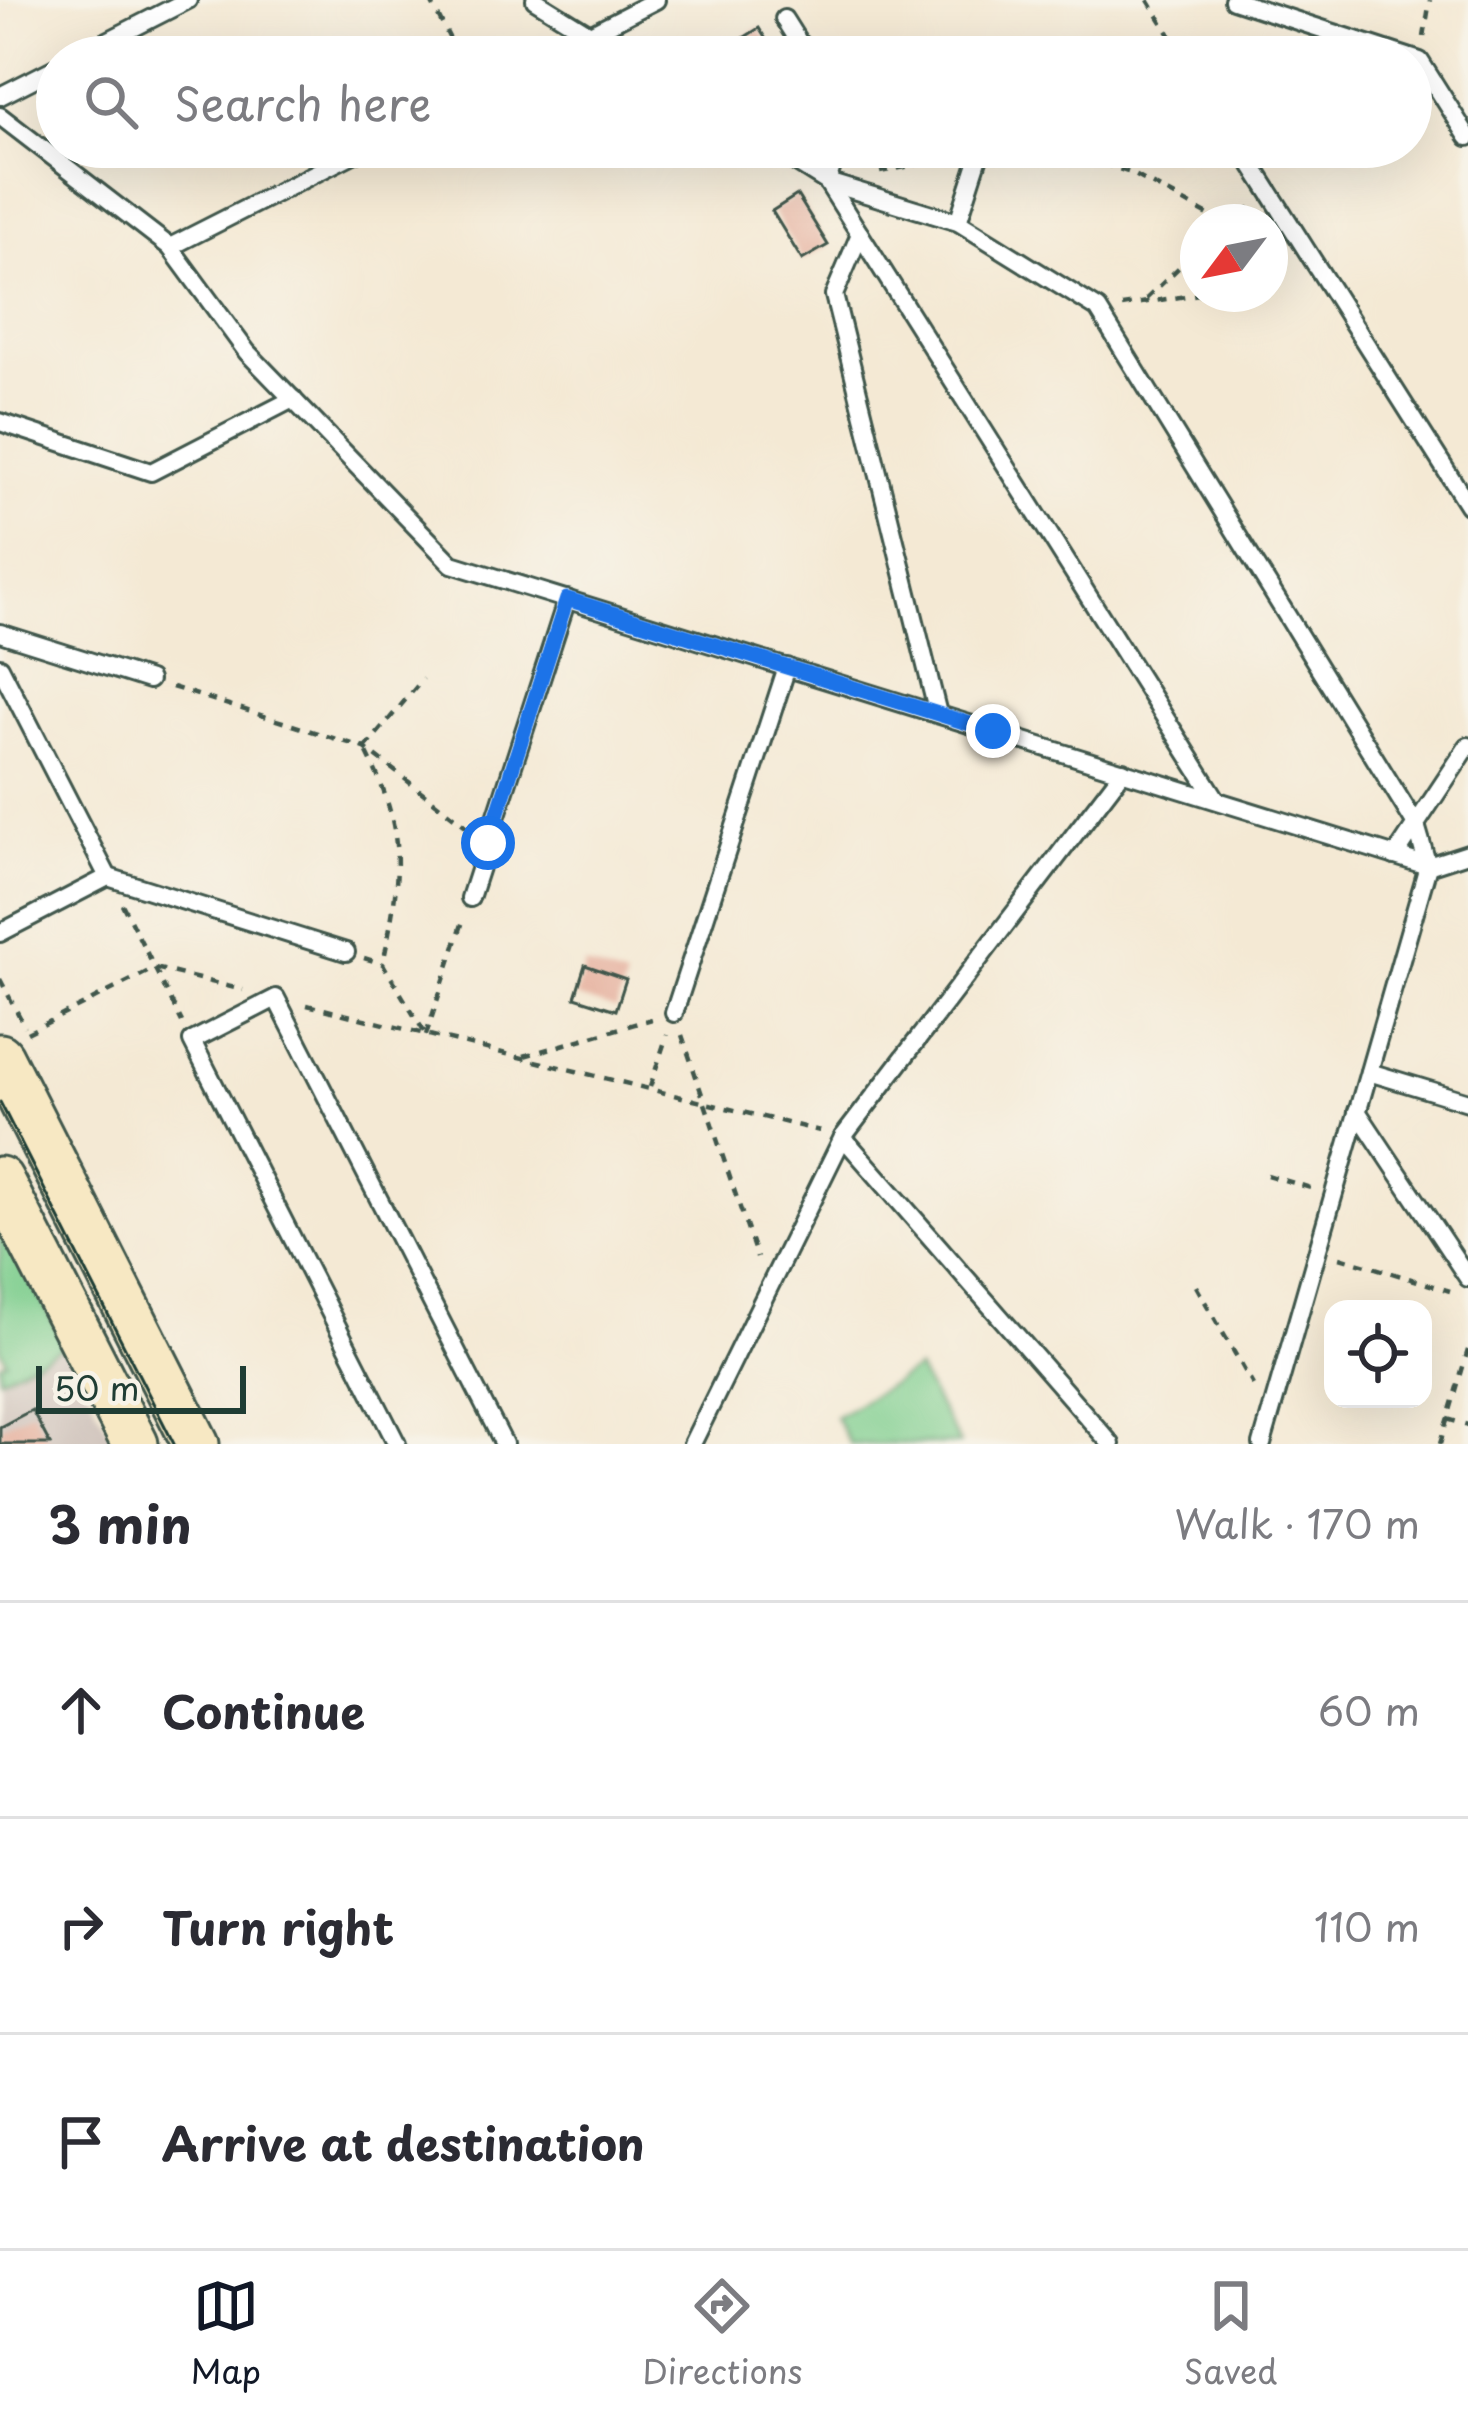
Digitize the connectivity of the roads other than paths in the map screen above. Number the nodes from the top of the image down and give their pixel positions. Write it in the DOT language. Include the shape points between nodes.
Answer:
graph roads {
  1 [pos="188,0"];
  2 [pos="536,0"];
  3 [pos="656,0"];
  4 [pos="1233,0"];
  5 [pos="784,19"];
  6 [pos="590,34"];
  7 [pos="117,36"];
  8 [pos="593,36"];
  9 [pos="795,36"];
  10 [pos="1343,36"];
  11 [pos="36,78"];
  12 [pos="1432,86"];
  13 [pos="0,96"];
  14 [pos="0,116"];
  15 [pos="1468,137"];
  16 [pos="36,144"];
  17 [pos="67,168"];
  18 [pos="326,168"];
  19 [pos="805,168"];
  20 [pos="831,168"];
  21 [pos="975,168"];
  22 [pos="1254,168"];
  23 [pos="827,182"];
  24 [pos="958,222"];
  25 [pos="860,235"];
  26 [pos="170,247"];
  27 [pos="292,399"];
  28 [pos="0,422"];
  29 [pos="1468,506"];
  30 [pos="567,599"];
  31 [pos="0,633"];
  32 [pos="0,667"];
  33 [pos="787,668"];
  34 [pos="149,680"];
  35 [pos="938,714"];
  36 [pos="1468,746"];
  37 [pos="1123,772"];
  38 [pos="1217,800"];
  39 [pos="1416,825"];
  40 [pos="1468,853"];
  41 [pos="1395,856"];
  42 [pos="1428,866"];
  43 [pos="108,878"];
  44 [pos="470,898"];
  45 [pos="0,933"];
  46 [pos="346,952"];
  47 [pos="674,1013"];
  48 [pos="14,1045"];
  49 [pos="1369,1072"];
  50 [pos="1468,1102"];
  51 [pos="1358,1111"];
  52 [pos="843,1137"];
  53 [pos="0,1180"];
  54 [pos="1468,1278"];
  55 [pos="135,1444"];
  56 [pos="196,1444"];
  57 [pos="398,1444"];
  58 [pos="504,1444"];
  59 [pos="692,1444"];
  60 [pos="1111,1444"];
  61 [pos="1262,1444"];
  1 -- 7 [label="lane"];
  2 -- 6 [label="lane"];
  3 -- 6 [label="lane"];
  4 -- 10 [label="lane"];
  5 -- 9 [label="lane"];
  6 -- 8 [label="lane"];
  11 -- 13 [label="lane"];
  12 -- 15 [label="lane"];
  14 -- 16 [label="lane"];
  17 -- 26 [label="lane"];
  18 -- 26 [label="lane"];
  19 -- 23 [label="lane"];
  20 -- 23 [label="lane"];
  21 -- 24 [label="lane"];
  22 -- 29 [label="lane"];
  23 -- 24 [label="lane"];
  23 -- 25 [label="lane"];
  24 -- 39 [label="lane" via="1099,309"];
  25 -- 35 [label="lane" via="834,296"];
  25 -- 38 [label="lane"];
  26 -- 27 [label="lane"];
  27 -- 28 [label="lane" via="152,472"];
  27 -- 30 [label="lane" via="452,564"];
  30 -- 33 [label="lane"];
  30 -- 44 [label="lane"];
  31 -- 34 [label="lane"];
  32 -- 43 [label="lane"];
  33 -- 35 [label="lane"];
  33 -- 47 [label="lane"];
  35 -- 37 [label="lane"];
  36 -- 39 [label="lane"];
  37 -- 38 [label="lane"];
  37 -- 52 [label="lane"];
  38 -- 41 [label="lane"];
  39 -- 41 [label="lane"];
  39 -- 42 [label="lane"];
  40 -- 42 [label="lane"];
  41 -- 42 [label="lane"];
  42 -- 49 [label="lane"];
  43 -- 45 [label="lane"];
  43 -- 46 [label="lane"];
  48 -- 56 [label="street"];
  49 -- 50 [label="lane"];
  49 -- 51 [label="lane"];
  51 -- 54 [label="lane"];
  51 -- 61 [label="lane"];
  52 -- 59 [label="lane"];
  52 -- 60 [label="lane"];
  53 -- 55 [label="street"];
  57 -- 58 [label="lane" via="191,1041 276,998"];
}
